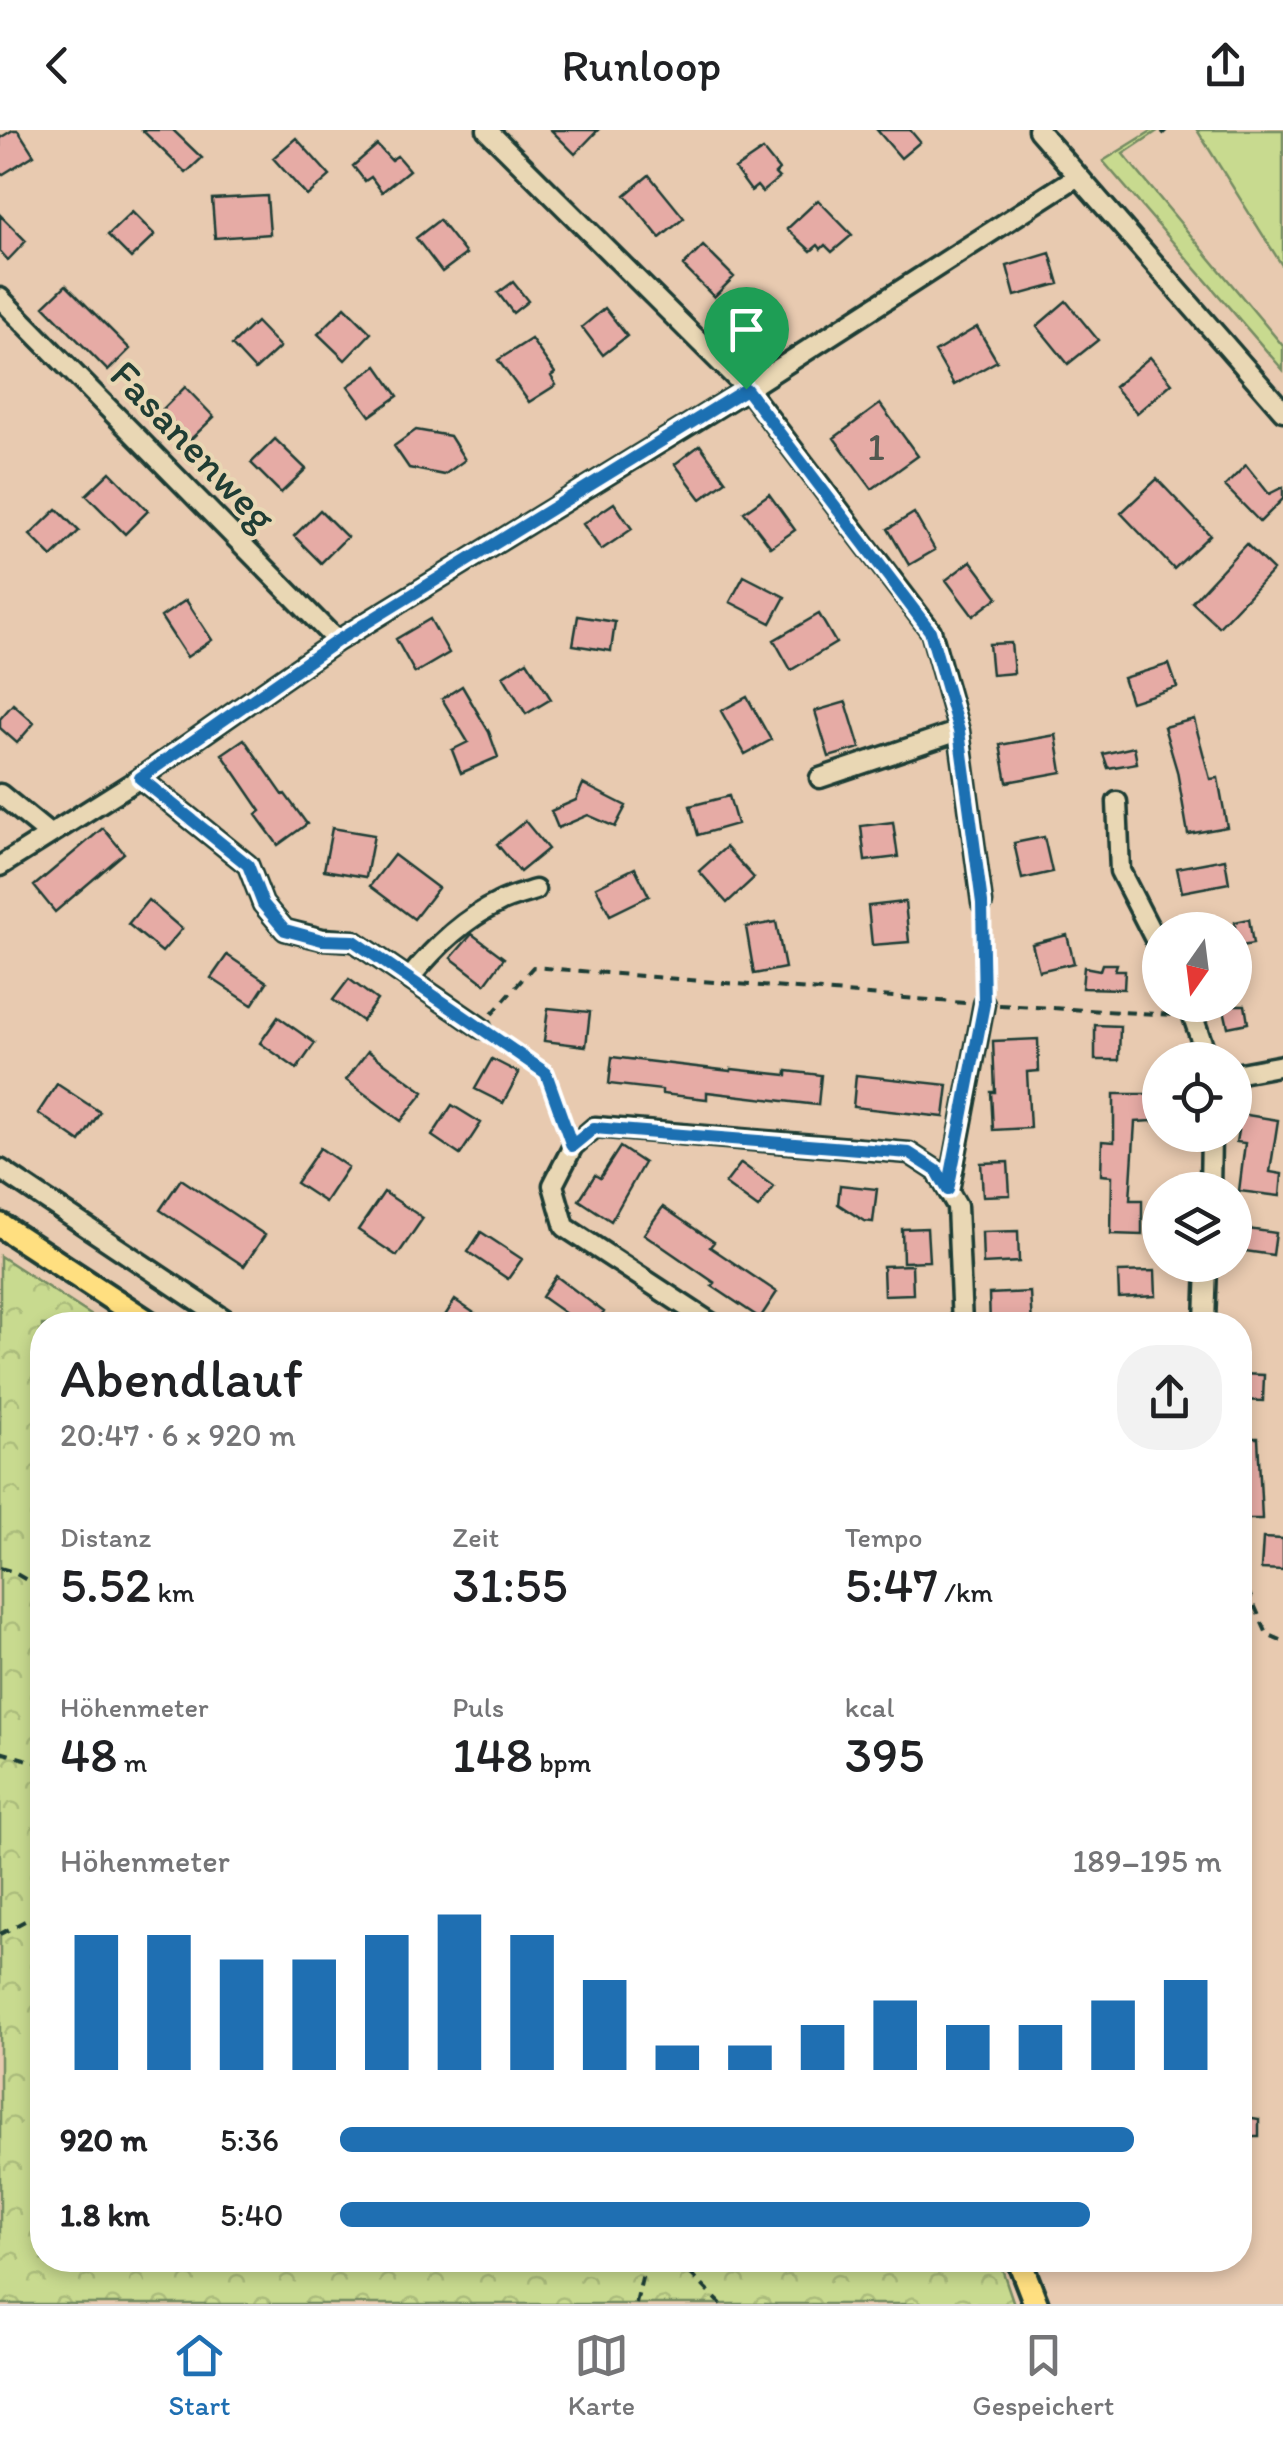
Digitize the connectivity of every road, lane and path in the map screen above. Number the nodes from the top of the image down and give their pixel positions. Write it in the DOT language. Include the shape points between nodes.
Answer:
graph roads {
  1 [pos="487,130"];
  2 [pos="1038,130"];
  3 [pos="1078,176"];
  4 [pos="0,298"];
  5 [pos="746,389"];
  6 [pos="1283,411"];
  7 [pos="337,641"];
  8 [pos="959,731"];
  9 [pos="140,778"];
  10 [pos="820,778"];
  11 [pos="0,794"];
  12 [pos="1117,802"];
  13 [pos="49,834"];
  14 [pos="0,866"];
  15 [pos="535,890"];
  16 [pos="982,903"];
  17 [pos="1142,914"];
  18 [pos="409,980"];
  19 [pos="984,1004"];
  20 [pos="1142,1009"];
  21 [pos="480,1028"];
  22 [pos="1283,1065"];
  23 [pos="1252,1071"];
  24 [pos="572,1146"];
  25 [pos="0,1169"];
  26 [pos="948,1190"];
  27 [pos="0,1225"];
  28 [pos="1206,1282"];
  29 [pos="132,1312"];
  30 [pos="214,1312"];
  31 [pos="694,1312"];
  32 [pos="961,1312"];
  33 [pos="1205,1312"];
  34 [pos="0,1568"];
  35 [pos="30,1582"];
  36 [pos="1252,1600"];
  37 [pos="1283,1641"];
  38 [pos="0,1752"];
  39 [pos="30,1761"];
  40 [pos="30,1918"];
  41 [pos="0,1934"];
  42 [pos="643,2272"];
  43 [pos="689,2272"];
  44 [pos="1024,2272"];
  45 [pos="636,2304"];
  46 [pos="720,2304"];
  47 [pos="1036,2304"];
  1 -- 5 [label="street"];
  2 -- 3 [label="street"];
  3 -- 5 [label="street"];
  3 -- 6 [label="street"];
  4 -- 7 [label="street, Fasanenweg"];
  5 -- 7 [label="street"];
  5 -- 8 [label="street" via="930,631"];
  7 -- 9 [label="street"];
  8 -- 10 [label="street"];
  8 -- 16 [label="street"];
  9 -- 13 [label="street"];
  9 -- 18 [label="street" via="248,865 263,904 285,930 354,941"];
  11 -- 13 [label="street"];
  12 -- 17 [label="street" via="1120,871"];
  13 -- 14 [label="street"];
  15 -- 18 [label="street" via="463,925"];
  16 -- 19 [label="path"];
  18 -- 21 [label="street"];
  19 -- 20 [label="path"];
  19 -- 21 [label="path" via="533,967"];
  19 -- 26 [label="street"];
  21 -- 24 [label="path" via="546,1073"];
  22 -- 23 [label="street"];
  24 -- 26 [label="street" via="594,1128 909,1153 937,1171"];
  24 -- 31 [label="street" via="553,1185 565,1227"];
  25 -- 30 [label="street"];
  26 -- 32 [label="street" via="957,1206"];
  27 -- 29 [label="main road"];
  28 -- 33 [label="street"];
  34 -- 35 [label="path"];
  36 -- 37 [label="path" via="1267,1634"];
  38 -- 39 [label="path"];
  40 -- 41 [label="path"];
  42 -- 45 [label="path"];
  43 -- 46 [label="path"];
  44 -- 47 [label="main road"];
}
